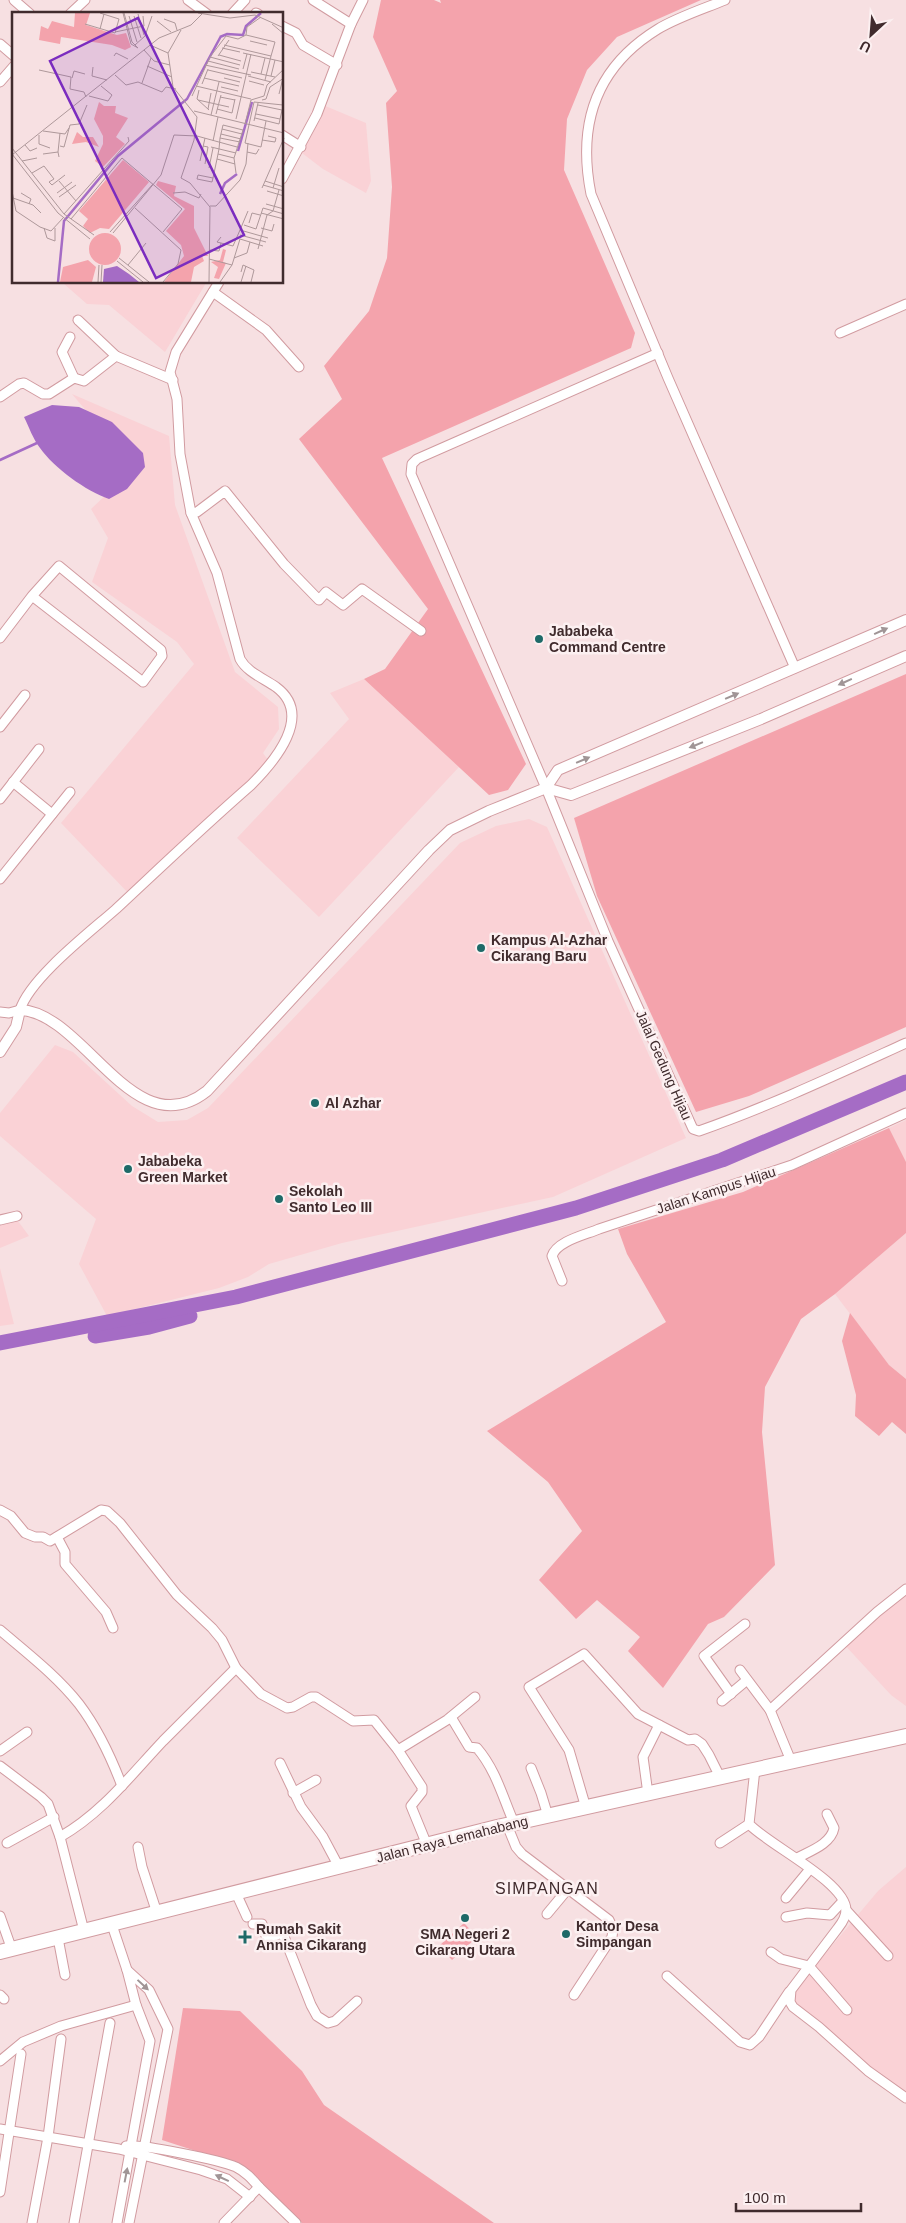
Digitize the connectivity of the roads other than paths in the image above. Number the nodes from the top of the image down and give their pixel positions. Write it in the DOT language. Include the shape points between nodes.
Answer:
graph roads {
  1 [pos="14,0"];
  2 [pos="85,0"];
  3 [pos="188,0"];
  4 [pos="245,0"];
  5 [pos="314,0"];
  6 [pos="363,0"];
  7 [pos="725,0"];
  8 [pos="28,12"];
  9 [pos="72,12"];
  10 [pos="204,12"];
  11 [pos="234,12"];
  12 [pos="351,24"];
  13 [pos="284,27"];
  14 [pos="336,65"];
  15 [pos="12,68"];
  16 [pos="0,82"];
  17 [pos="284,136"];
  18 [pos="301,147"];
  19 [pos="284,176"];
  20 [pos="218,284"];
  21 [pos="213,292"];
  22 [pos="906,304"];
  23 [pos="78,320"];
  24 [pos="840,333"];
  25 [pos="70,337"];
  26 [pos="658,353"];
  27 [pos="116,356"];
  28 [pos="299,367"];
  29 [pos="74,378"];
  30 [pos="173,380"];
  31 [pos="0,396"];
  32 [pos="191,513"];
  33 [pos="32,596"];
  34 [pos="906,620"];
  35 [pos="421,631"];
  36 [pos="0,638"];
  37 [pos="906,656"];
  38 [pos="795,668"];
  39 [pos="25,695"];
  40 [pos="0,727"];
  41 [pos="40,749"];
  42 [pos="13,782"];
  43 [pos="546,788"];
  44 [pos="70,792"];
  45 [pos="0,799"];
  46 [pos="52,814"];
  47 [pos="0,879"];
  48 [pos="20,1010"];
  49 [pos="0,1012"];
  50 [pos="906,1043"];
  51 [pos="0,1052"];
  52 [pos="906,1113"];
  53 [pos="18,1216"];
  54 [pos="0,1220"];
  55 [pos="562,1281"];
  56 [pos="0,1510"];
  57 [pos="57,1537"];
  58 [pos="906,1589"];
  59 [pos="745,1624"];
  60 [pos="113,1628"];
  61 [pos="0,1630"];
  62 [pos="236,1668"];
  63 [pos="740,1670"];
  64 [pos="747,1680"];
  65 [pos="731,1694"];
  66 [pos="475,1697"];
  67 [pos="722,1701"];
  68 [pos="770,1710"];
  69 [pos="451,1716"];
  70 [pos="659,1725"];
  71 [pos="27,1732"];
  72 [pos="906,1736"];
  73 [pos="398,1750"];
  74 [pos="0,1751"];
  75 [pos="791,1761"];
  76 [pos="280,1764"];
  77 [pos="0,1766"];
  78 [pos="531,1768"];
  79 [pos="755,1769"];
  80 [pos="720,1777"];
  81 [pos="316,1780"];
  82 [pos="122,1786"];
  83 [pos="294,1793"];
  84 [pos="648,1794"];
  85 [pos="586,1808"];
  86 [pos="827,1814"];
  87 [pos="548,1816"];
  88 [pos="54,1817"];
  89 [pos="510,1824"];
  90 [pos="749,1824"];
  91 [pos="60,1837"];
  92 [pos="7,1843"];
  93 [pos="720,1843"];
  94 [pos="427,1845"];
  95 [pos="138,1847"];
  96 [pos="797,1858"];
  97 [pos="339,1867"];
  98 [pos="810,1869"];
  99 [pos="567,1890"];
  100 [pos="236,1893"];
  101 [pos="786,1898"];
  102 [pos="844,1905"];
  103 [pos="157,1913"];
  104 [pos="547,1914"];
  105 [pos="0,1916"];
  106 [pos="786,1917"];
  107 [pos="112,1924"];
  108 [pos="84,1931"];
  109 [pos="58,1938"];
  110 [pos="6,1951"];
  111 [pos="771,1952"];
  112 [pos="888,1956"];
  113 [pos="809,1966"];
  114 [pos="127,1970"];
  115 [pos="65,1975"];
  116 [pos="667,1976"];
  117 [pos="791,1990"];
  118 [pos="574,1995"];
  119 [pos="358,2001"];
  120 [pos="136,2004"];
  121 [pos="846,2010"];
  122 [pos="110,2023"];
  123 [pos="61,2039"];
  124 [pos="21,2054"];
  125 [pos="0,2061"];
  126 [pos="906,2098"];
  127 [pos="0,2129"];
  128 [pos="10,2130"];
  129 [pos="48,2137"];
  130 [pos="89,2144"];
  131 [pos="131,2149"];
  132 [pos="144,2152"];
  133 [pos="259,2188"];
  134 [pos="0,2192"];
  135 [pos="250,2197"];
  136 [pos="32,2223"];
  137 [pos="74,2223"];
  138 [pos="117,2223"];
  139 [pos="129,2223"];
  140 [pos="224,2223"];
  141 [pos="296,2223"];
  1 -- 8 [label="street"];
  2 -- 9 [label="street"];
  3 -- 10 [label="street"];
  4 -- 11 [label="street"];
  5 -- 12 [label="street"];
  6 -- 12 [label="street"];
  7 -- 26 [label="street" via="660,28 637,43 603,83 586,131 585,154 591,194"];
  12 -- 14 [label="street"];
  13 -- 14 [label="street" via="296,33 303,45"];
  14 -- 18 [label="street"];
  15 -- 16 [label="street"];
  17 -- 18 [label="street"];
  18 -- 19 [label="street"];
  20 -- 21 [label="street"];
  21 -- 28 [label="street" via="266,330"];
  21 -- 30 [label="street" via="173,359 170,372"];
  22 -- 24 [label="street"];
  23 -- 27 [label="street"];
  25 -- 29 [label="street" via="62,352"];
  26 -- 38 [label="street"];
  26 -- 43 [label="street" via="416,458 411,468"];
  27 -- 29 [label="street" via="84,380"];
  27 -- 30 [label="street"];
  29 -- 31 [label="street" via="49,394 24,383"];
  30 -- 32 [label="street" via="178,406 180,454"];
  32 -- 35 [label="street" via="225,491 289,570 319,600 326,592 343,605 362,589"];
  32 -- 48 [label="street" via="217,573 240,658 245,667 285,697 291,710 292,726 266,771 74,946 34,985"];
  33 -- 33 [label="street" via="143,682 162,656 161,650 62,568 57,567"];
  33 -- 36 [label="street"];
  38 -- 34 [label="street, one-way"];
  37 -- 43 [label="street, one-way" via="761,719 571,794"];
  43 -- 38 [label="street, one-way" via="558,770"];
  39 -- 40 [label="street"];
  41 -- 42 [label="street"];
  42 -- 45 [label="street"];
  42 -- 46 [label="street"];
  43 -- 48 [label="street" via="489,811 443,836 207,1091 186,1102 165,1104 140,1095 54,1023 35,1013"];
  43 -- 50 [label="street, Jalal Gedung Hijau" via="608,941 695,1130 735,1118 806,1089"];
  44 -- 46 [label="street"];
  46 -- 47 [label="street"];
  48 -- 49 [label="street"];
  48 -- 51 [label="street" via="13,1032"];
  52 -- 55 [label="street, Jalan Kampus Hijau" via="792,1165 569,1242 557,1248 552,1256"];
  53 -- 54 [label="street"];
  56 -- 57 [label="street" via="11,1516 30,1536 50,1541"];
  57 -- 60 [label="street" via="66,1552 65,1564 106,1612"];
  57 -- 62 [label="street" via="101,1510 107,1511 120,1522 177,1595 222,1640"];
  58 -- 68 [label="street"];
  59 -- 65 [label="street" via="704,1656"];
  61 -- 82 [label="street" via="78,1703 104,1744"];
  62 -- 73 [label="street" via="261,1694 287,1708 316,1697 354,1721 374,1720"];
  62 -- 82 [label="street"];
  63 -- 64 [label="street"];
  64 -- 65 [label="street"];
  64 -- 68 [label="street"];
  65 -- 67 [label="street"];
  66 -- 69 [label="street"];
  68 -- 75 [label="street"];
  69 -- 73 [label="street"];
  69 -- 89 [label="street" via="469,1747 477,1748 497,1780"];
  70 -- 80 [label="street" via="702,1744"];
  70 -- 84 [label="street" via="643,1757"];
  70 -- 85 [label="street" via="638,1714 584,1654 529,1687 569,1750"];
  71 -- 74 [label="street"];
  72 -- 75 [label="main road, Jalan Raya Lemahabang"];
  73 -- 94 [label="street" via="422,1787 422,1792 411,1806"];
  75 -- 79 [label="main road, Jalan Raya Lemahabang"];
  76 -- 83 [label="street"];
  77 -- 88 [label="street" via="44,1799"];
  78 -- 87 [label="street"];
  79 -- 80 [label="main road, Jalan Raya Lemahabang"];
  79 -- 90 [label="street"];
  80 -- 84 [label="main road, Jalan Raya Lemahabang"];
  81 -- 83 [label="street"];
  82 -- 91 [label="street" via="88,1820"];
  83 -- 97 [label="street"];
  84 -- 85 [label="main road, Jalan Raya Lemahabang"];
  85 -- 87 [label="main road, Jalan Raya Lemahabang"];
  86 -- 96 [label="street" via="834,1828 832,1834 822,1845"];
  87 -- 89 [label="main road, Jalan Raya Lemahabang"];
  88 -- 91 [label="street"];
  88 -- 92 [label="street"];
  89 -- 94 [label="main road, Jalan Raya Lemahabang"];
  89 -- 99 [label="street" via="516,1847"];
  90 -- 93 [label="street"];
  90 -- 96 [label="street"];
  91 -- 108 [label="street"];
  94 -- 97 [label="main road, Jalan Raya Lemahabang"];
  95 -- 103 [label="street"];
  96 -- 98 [label="street"];
  97 -- 100 [label="main road, Jalan Raya Lemahabang"];
  98 -- 101 [label="street"];
  98 -- 102 [label="street" via="825,1881"];
  99 -- 104 [label="street"];
  99 -- 118 [label="street" via="609,1920 613,1929 612,1937"];
  100 -- 103 [label="main road, Jalan Raya Lemahabang"];
  100 -- 119 [label="street" via="250,1920 261,1923 268,1939 283,1934 311,2006 322,2020 328,2023 335,2021"];
  102 -- 106 [label="street" via="830,1915 806,1913"];
  102 -- 112 [label="street"];
  102 -- 113 [label="street" via="842,1923"];
  103 -- 107 [label="main road, Jalan Raya Lemahabang"];
  105 -- 110 [label="street"];
  107 -- 108 [label="main road, Jalan Raya Lemahabang"];
  107 -- 114 [label="street"];
  108 -- 109 [label="main road, Jalan Raya Lemahabang"];
  109 -- 110 [label="main road, Jalan Raya Lemahabang"];
  109 -- 115 [label="street"];
  111 -- 113 [label="street" via="781,1959"];
  113 -- 117 [label="street"];
  113 -- 121 [label="street"];
  114 -- 120 [label="street"];
  114 -- 132 [label="street, one-way" via="149,1990 168,2028"];
  116 -- 117 [label="street" via="746,2045 759,2037"];
  117 -- 126 [label="street" via="793,2007 868,2072"];
  120 -- 125 [label="street" via="61,2026 23,2042"];
  120 -- 131 [label="street" via="150,2041"];
  122 -- 130 [label="street"];
  123 -- 129 [label="street"];
  124 -- 128 [label="street"];
  127 -- 128 [label="street"];
  128 -- 129 [label="street"];
  128 -- 134 [label="street"];
  129 -- 130 [label="street"];
  129 -- 136 [label="street"];
  130 -- 131 [label="street"];
  130 -- 137 [label="street"];
  131 -- 132 [label="street"];
  138 -- 131 [label="street, one-way"];
  132 -- 133 [label="street" via="228,2164 242,2171"];
  135 -- 132 [label="street, one-way" via="220,2176"];
  132 -- 139 [label="street"];
  133 -- 135 [label="street"];
  133 -- 141 [label="street"];
  135 -- 140 [label="street"];
}
